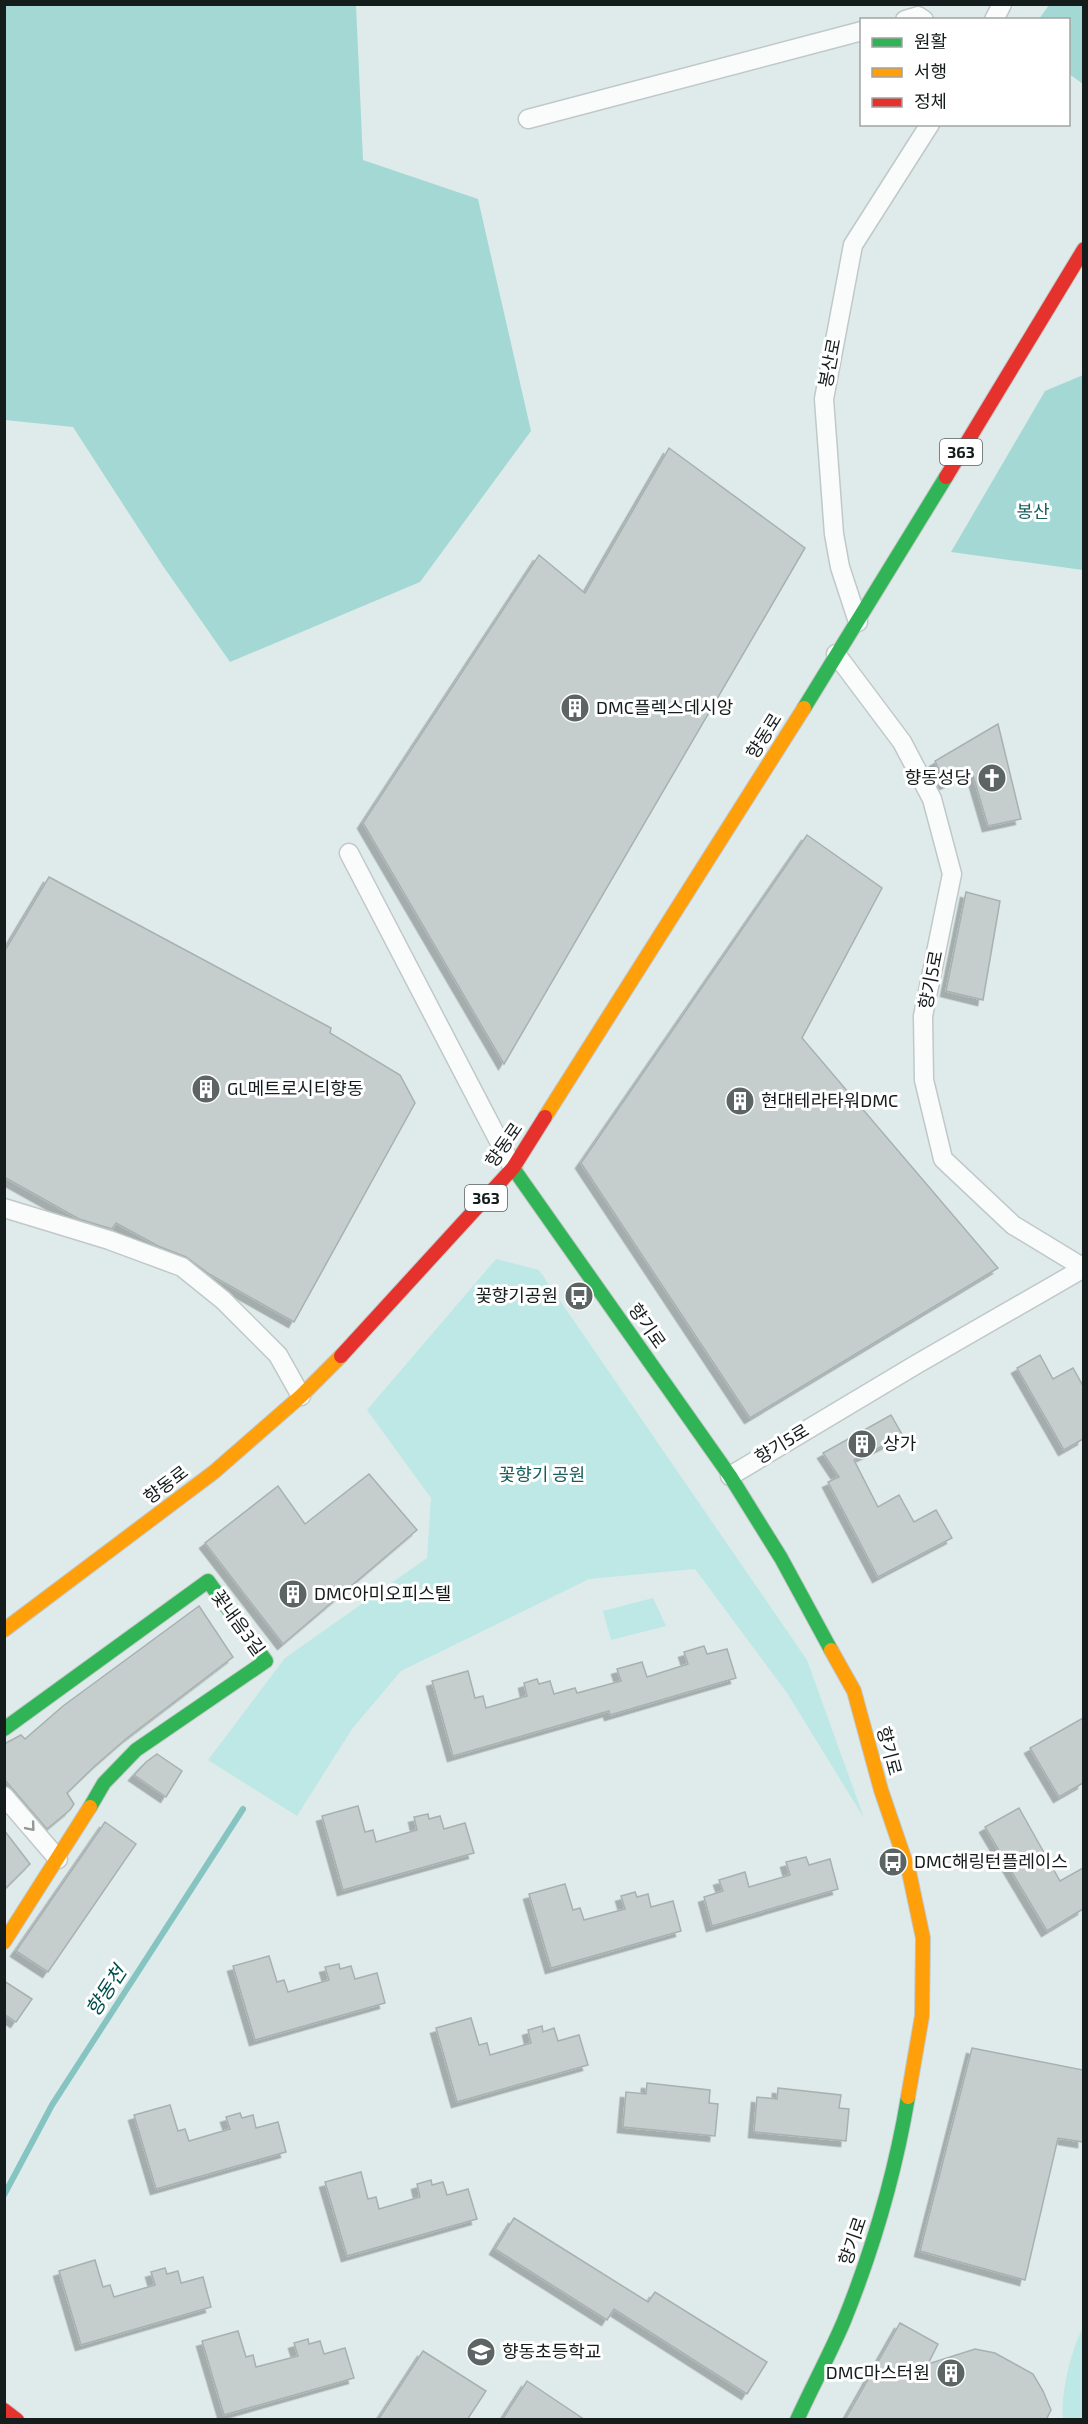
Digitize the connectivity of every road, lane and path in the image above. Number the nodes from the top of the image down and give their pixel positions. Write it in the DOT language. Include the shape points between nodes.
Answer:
graph roads {
  1 [pos="1002,4"];
  2 [pos="995,18"];
  3 [pos="860,31"];
  4 [pos="528,119"];
  5 [pos="929,126"];
  6 [pos="1083,249"];
  7 [pos="858,622"];
  8 [pos="836,654"];
  9 [pos="349,853"];
  10 [pos="513,1168"];
  11 [pos="4,1208"];
  12 [pos="1083,1268"];
  13 [pos="301,1396"];
  14 [pos="730,1476"];
  15 [pos="4,1630"];
  16 [pos="4,1729"];
  17 [pos="4,1796"];
  18 [pos="58,1859"];
  19 [pos="4,1942"];
  20 [pos="4,2410"];
  21 [pos="17,2420"];
  22 [pos="797,2420"];
  1 -- 2 [label="street"];
  3 -- 4 [label="street"];
  5 -- 7 [label="street, 봉산로" via="853,245 824,399 834,534"];
  6 -- 7 [label="main road, 363"];
  7 -- 8 [label="main road, 363"];
  8 -- 10 [label="main road, 향동로 / 363"];
  8 -- 12 [label="street, 향기5로" via="902,742 932,799 952,874 923,1016 924,1080 943,1159 1012,1225"];
  9 -- 10 [label="street"];
  10 -- 13 [label="main road, 향동로 / 363"];
  10 -- 14 [label="main road, 향기로"];
  11 -- 13 [label="street" via="182,1267 223,1300 278,1355"];
  12 -- 14 [label="street, 향기5로"];
  13 -- 15 [label="main road, 향동로 / 363" via="214,1472"];
  14 -- 22 [label="main road, 향기로" via="781,1558 854,1691 909,1872 923,1938 922,2016 899,2148 850,2304"];
  16 -- 18 [label="main road, 꽃내음3길" via="207,1581 266,1661 136,1750 104,1783"];
  17 -- 18 [label="street, one-way"];
  18 -- 19 [label="main road, 꽃내음3길"];
  20 -- 21 [label="main road"];
}
